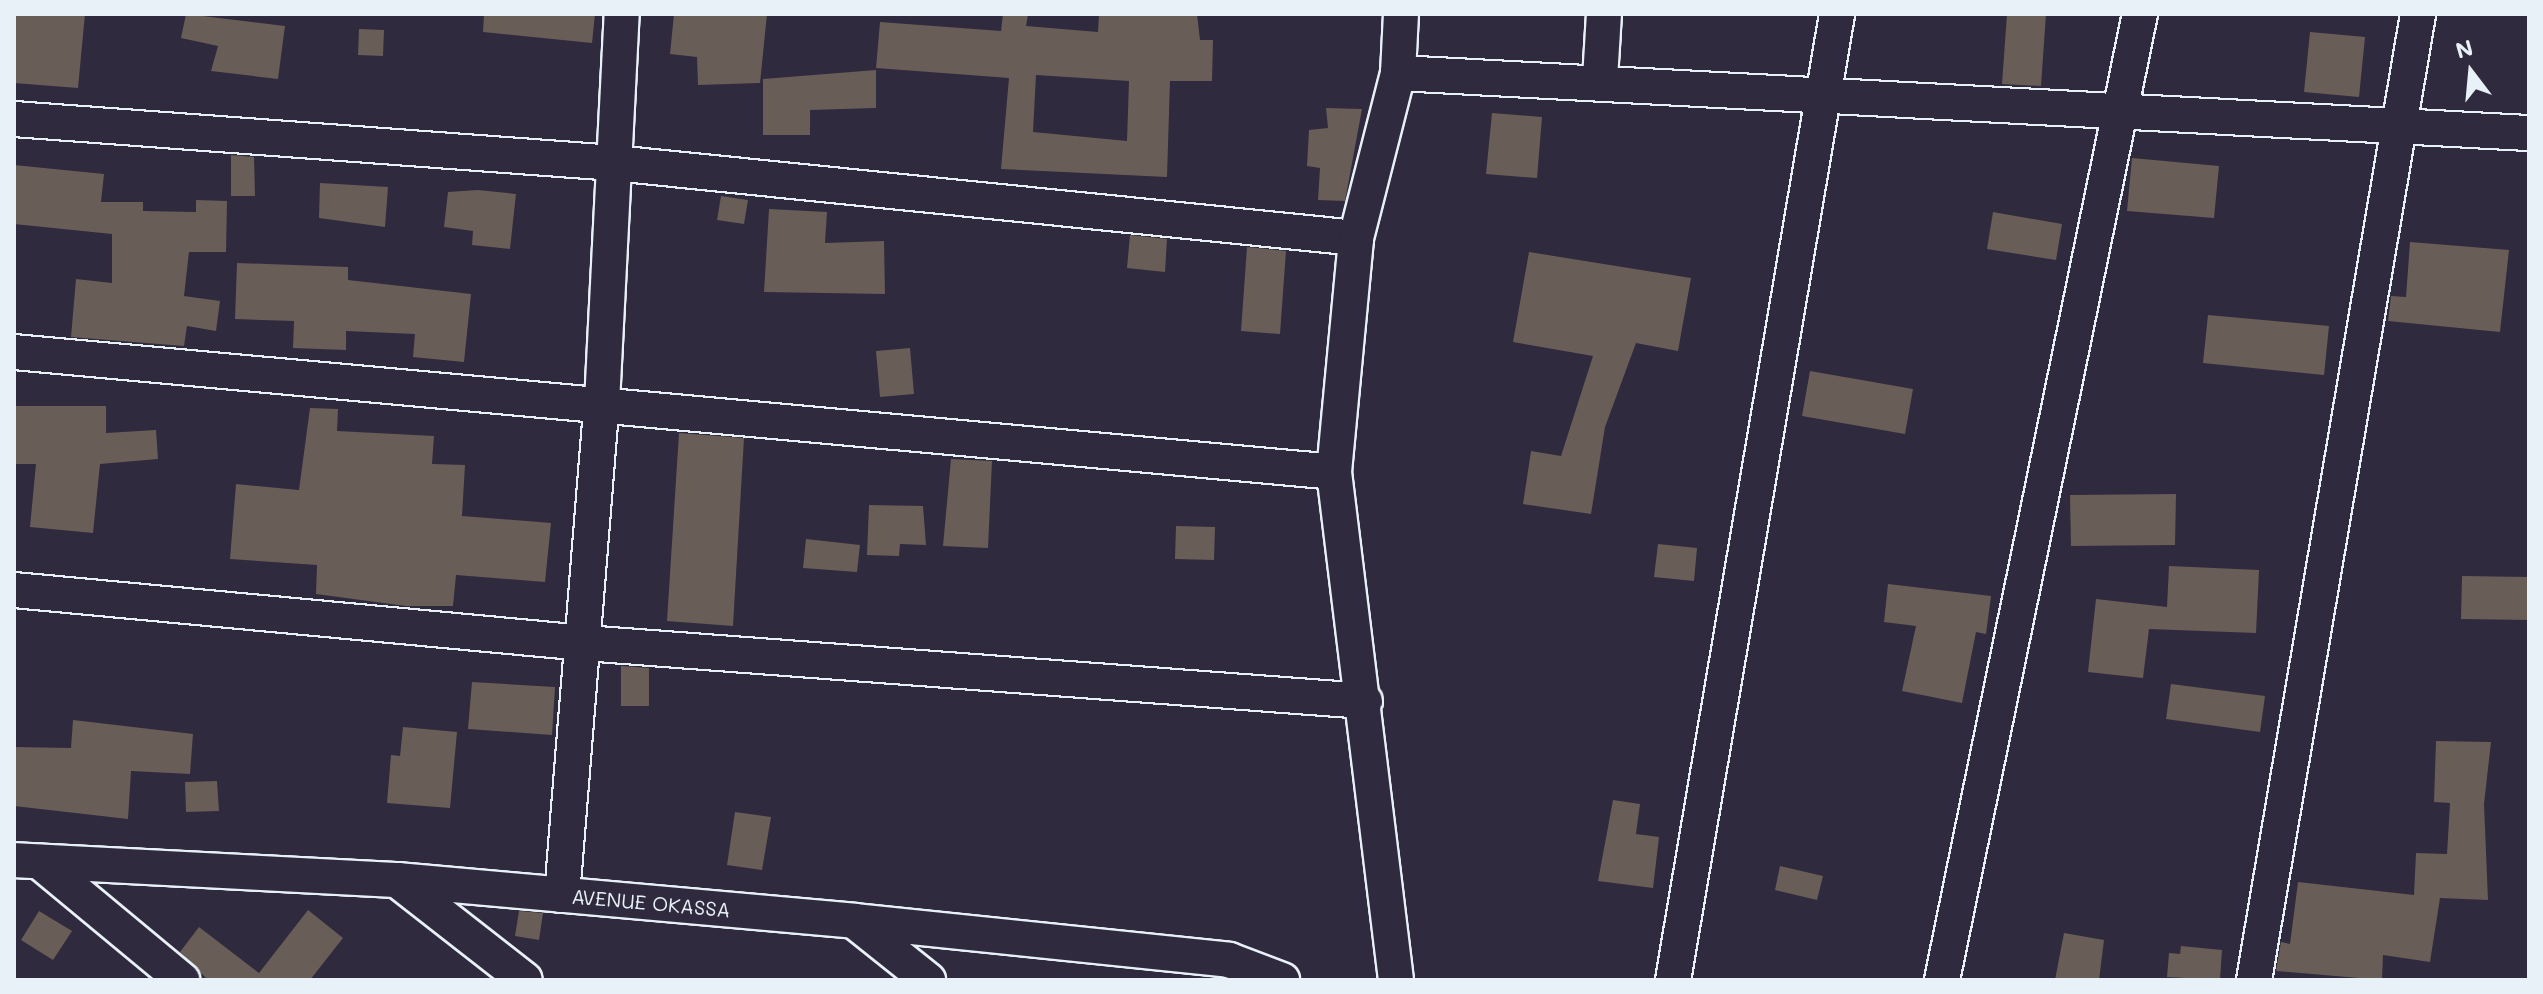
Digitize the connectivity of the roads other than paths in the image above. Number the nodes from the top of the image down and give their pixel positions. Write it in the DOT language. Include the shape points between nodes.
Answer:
graph roads {
  1 [pos="622,14"];
  2 [pos="1401,14"];
  3 [pos="1604,14"];
  4 [pos="1837,14"];
  5 [pos="2140,14"];
  6 [pos="2418,14"];
  7 [pos="1398,73"];
  8 [pos="1600,79"];
  9 [pos="1824,97"];
  10 [pos="2126,108"];
  11 [pos="14,119"];
  12 [pos="2402,128"];
  13 [pos="2529,133"];
  14 [pos="614,163"];
  15 [pos="1356,238"];
  16 [pos="14,352"];
  17 [pos="602,403"];
  18 [pos="1334,472"];
  19 [pos="14,590"];
  20 [pos="584,643"];
  21 [pos="1365,701"];
  22 [pos="27,861"];
  23 [pos="397,880"];
  24 [pos="562,895"];
  25 [pos="854,921"];
  26 [pos="182,980"];
  27 [pos="525,980"];
  28 [pos="928,980"];
  29 [pos="1282,980"];
  30 [pos="1396,980"];
  31 [pos="1673,980"];
  32 [pos="1942,980"];
  33 [pos="2254,980"];
  1 -- 14 [label="street"];
  2 -- 7 [label="street"];
  3 -- 8 [label="street"];
  4 -- 9 [label="street"];
  5 -- 10 [label="street"];
  6 -- 12 [label="street"];
  7 -- 8 [label="street"];
  7 -- 15 [label="street"];
  8 -- 9 [label="street"];
  9 -- 10 [label="street"];
  9 -- 31 [label="street"];
  10 -- 12 [label="street"];
  10 -- 32 [label="street"];
  11 -- 14 [label="street"];
  12 -- 13 [label="street"];
  12 -- 33 [label="street"];
  14 -- 15 [label="street"];
  14 -- 17 [label="street"];
  15 -- 18 [label="street"];
  16 -- 17 [label="street"];
  17 -- 18 [label="street"];
  17 -- 20 [label="street"];
  18 -- 21 [label="street"];
  19 -- 20 [label="street"];
  20 -- 21 [label="street"];
  20 -- 24 [label="street"];
  21 -- 30 [label="street"];
  22 -- 23 [label="street, AVENUE OKASSA"];
  22 -- 26 [label="street"];
  23 -- 24 [label="street, AVENUE OKASSA"];
  23 -- 27 [label="street"];
  24 -- 25 [label="street, AVENUE OKASSA"];
  25 -- 28 [label="street"];
  25 -- 29 [label="street, AVENUE OKASSA" via="1229,960"];
}
